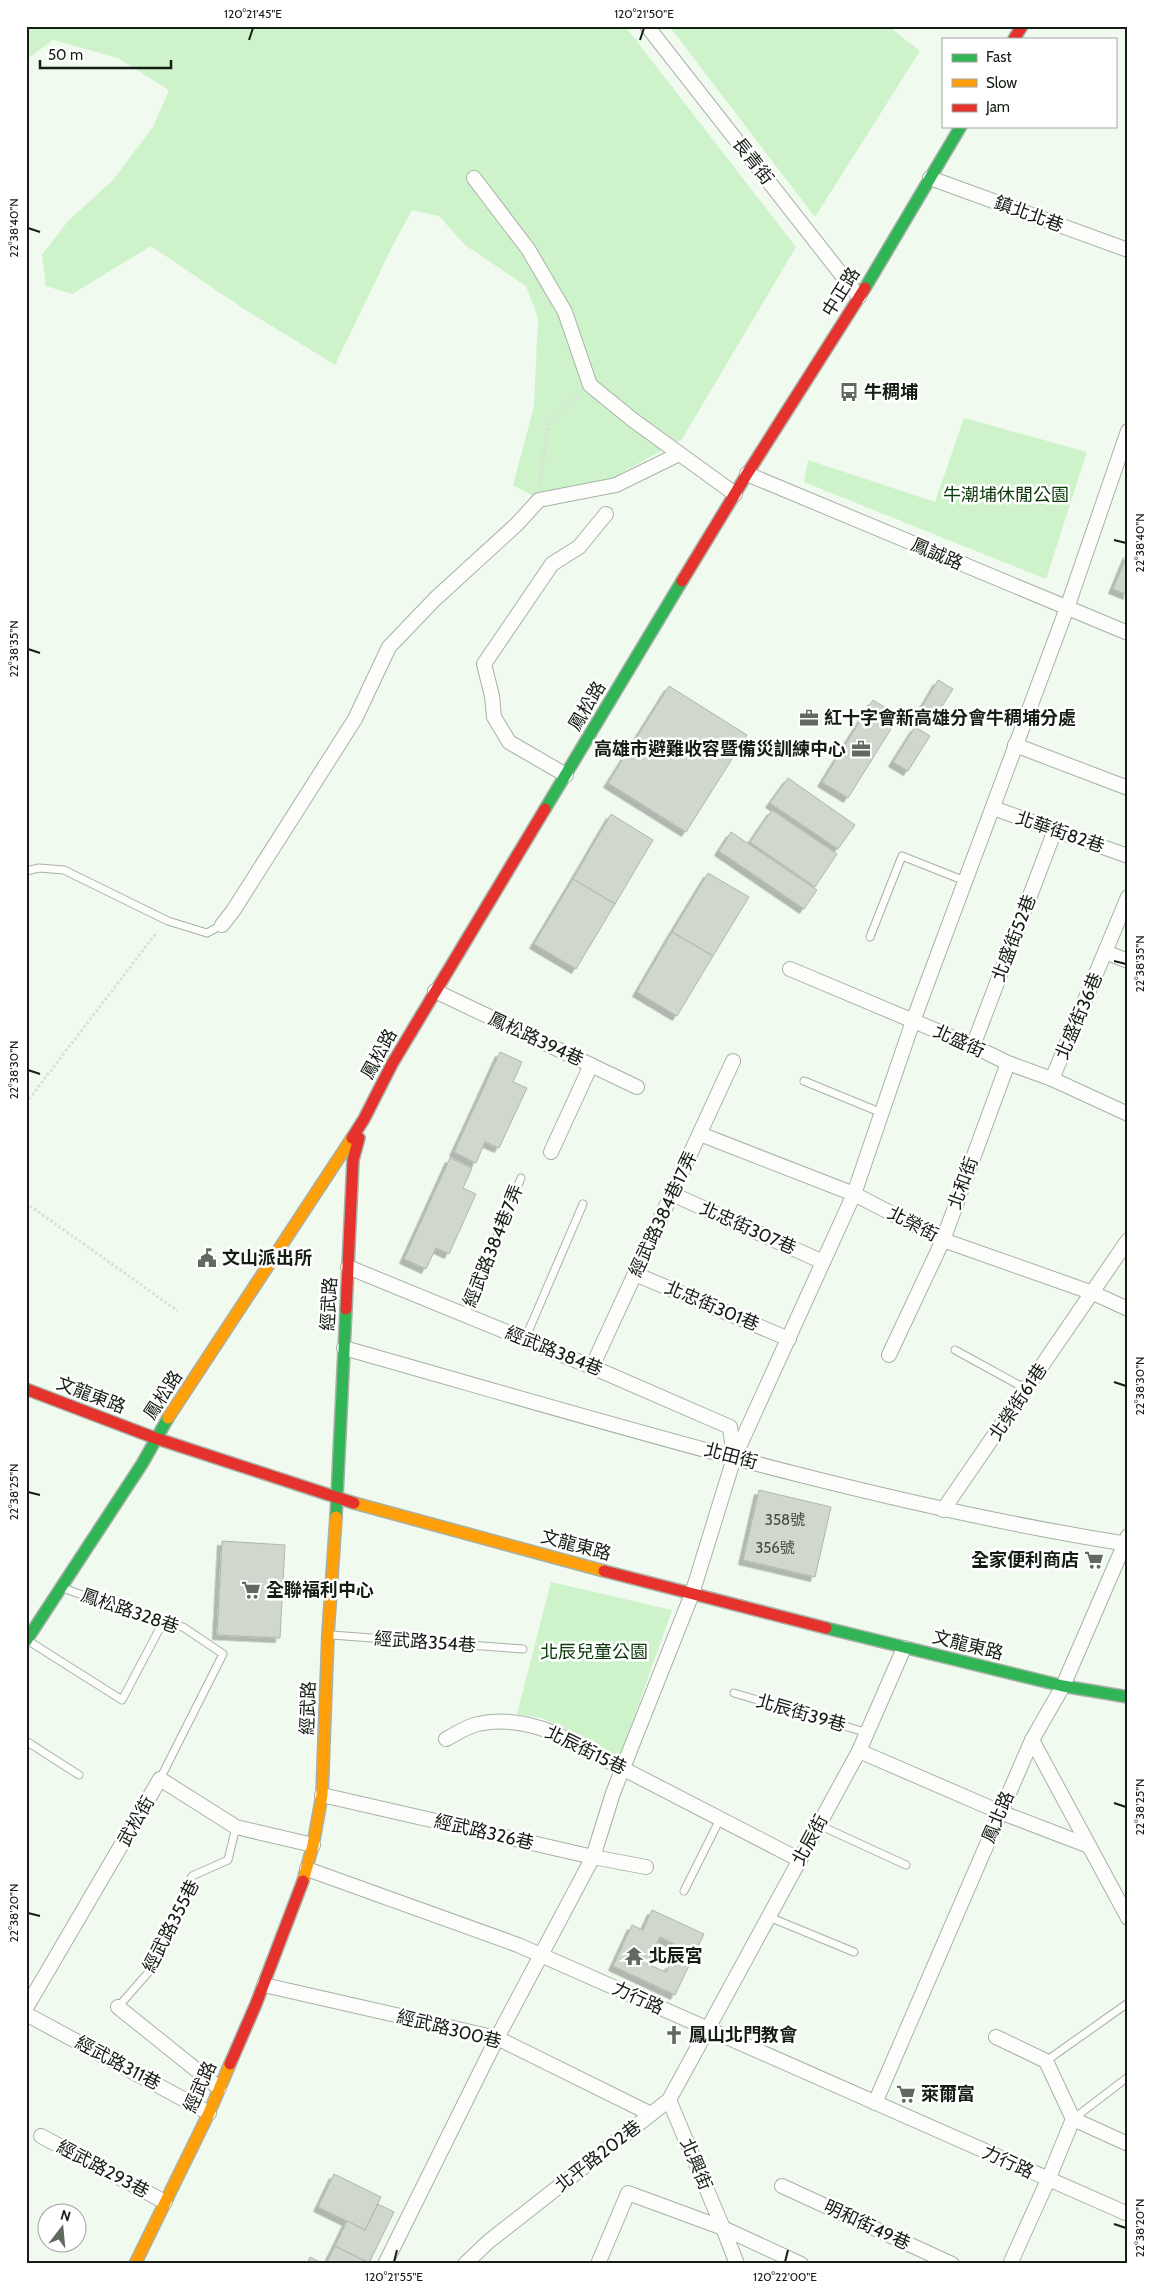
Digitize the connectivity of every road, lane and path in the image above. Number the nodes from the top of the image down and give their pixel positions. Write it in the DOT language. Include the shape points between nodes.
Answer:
graph roads {
  1 [pos="647,26"];
  2 [pos="1022,26"];
  3 [pos="1015,38"];
  4 [pos="960,128"];
  5 [pos="474,178"];
  6 [pos="930,178"];
  7 [pos="1128,250"];
  8 [pos="859,297"];
  9 [pos="590,385"];
  10 [pos="1128,431"];
  11 [pos="679,454"];
  12 [pos="747,474"];
  13 [pos="735,494"];
  14 [pos="539,500"];
  15 [pos="606,514"];
  16 [pos="1067,608"];
  17 [pos="1128,633"];
  18 [pos="1015,745"];
  19 [pos="566,775"];
  20 [pos="1128,788"];
  21 [pos="993,808"];
  22 [pos="1055,830"];
  23 [pos="1128,856"];
  24 [pos="26,871"];
  25 [pos="965,881"];
  26 [pos="1128,897"];
  27 [pos="222,925"];
  28 [pos="157,932"];
  29 [pos="870,936"];
  30 [pos="1105,952"];
  31 [pos="1128,961"];
  32 [pos="790,970"];
  33 [pos="435,991"];
  34 [pos="913,1021"];
  35 [pos="972,1046"];
  36 [pos="733,1061"];
  37 [pos="1008,1063"];
  38 [pos="591,1066"];
  39 [pos="1052,1080"];
  40 [pos="804,1081"];
  41 [pos="636,1087"];
  42 [pos="26,1103"];
  43 [pos="882,1113"];
  44 [pos="1128,1114"];
  45 [pos="364,1119"];
  46 [pos="700,1134"];
  47 [pos="552,1152"];
  48 [pos="521,1178"];
  49 [pos="672,1194"];
  50 [pos="854,1194"];
  51 [pos="26,1203"];
  52 [pos="583,1204"];
  53 [pos="943,1240"];
  54 [pos="1128,1240"];
  55 [pos="823,1262"];
  56 [pos="348,1267"];
  57 [pos="635,1274"];
  58 [pos="1092,1293"];
  59 [pos="1128,1308"];
  60 [pos="178,1311"];
  61 [pos="465,1315"];
  62 [pos="525,1339"];
  63 [pos="789,1339"];
  64 [pos="344,1348"];
  65 [pos="955,1350"];
  66 [pos="889,1356"];
  67 [pos="592,1367"];
  68 [pos="26,1389"];
  69 [pos="1026,1389"];
  70 [pos="155,1438"];
  71 [pos="734,1458"];
  72 [pos="338,1498"];
  73 [pos="943,1510"];
  74 [pos="1126,1541"];
  75 [pos="61,1587"];
  76 [pos="692,1594"];
  77 [pos="162,1624"];
  78 [pos="328,1634"];
  79 [pos="27,1641"];
  80 [pos="904,1648"];
  81 [pos="523,1649"];
  82 [pos="1063,1686"];
  83 [pos="734,1693"];
  84 [pos="1128,1697"];
  85 [pos="868,1733"];
  86 [pos="446,1738"];
  87 [pos="1032,1740"];
  88 [pos="26,1741"];
  89 [pos="859,1751"];
  90 [pos="622,1768"];
  91 [pos="79,1774"];
  92 [pos="160,1779"];
  93 [pos="322,1795"];
  94 [pos="1000,1812"];
  95 [pos="720,1819"];
  96 [pos="818,1825"];
  97 [pos="236,1826"];
  98 [pos="313,1845"];
  99 [pos="1089,1846"];
  100 [pos="593,1857"];
  101 [pos="800,1860"];
  102 [pos="906,1865"];
  103 [pos="646,1867"];
  104 [pos="307,1870"];
  105 [pos="684,1891"];
  106 [pos="769,1917"];
  107 [pos="1128,1917"];
  108 [pos="854,1952"];
  109 [pos="540,1955"];
  110 [pos="264,1985"];
  111 [pos="1128,2003"];
  112 [pos="118,2007"];
  113 [pos="26,2008"];
  114 [pos="26,2014"];
  115 [pos="708,2029"];
  116 [pos="996,2037"];
  117 [pos="497,2038"];
  118 [pos="1046,2061"];
  119 [pos="1128,2077"];
  120 [pos="220,2088"];
  121 [pos="669,2100"];
  122 [pos="875,2103"];
  123 [pos="209,2113"];
  124 [pos="651,2114"];
  125 [pos="1073,2118"];
  126 [pos="41,2136"];
  127 [pos="1128,2144"];
  128 [pos="1048,2180"];
  129 [pos="782,2186"];
  130 [pos="165,2202"];
  131 [pos="1128,2214"];
  132 [pos="723,2228"];
  133 [pos="135,2264"];
  134 [pos="385,2264"];
  135 [pos="465,2264"];
  136 [pos="598,2264"];
  137 [pos="737,2264"];
  138 [pos="802,2264"];
  139 [pos="952,2264"];
  140 [pos="1010,2264"];
  1 -- 8 [label="street, 長青街"];
  2 -- 3 [label="main road"];
  4 -- 6 [label="main road, 中正路"];
  5 -- 9 [label="street" via="528,249 565,312"];
  6 -- 7 [label="street, 鎮北北巷"];
  6 -- 8 [label="main road, 中正路"];
  8 -- 12 [label="main road, 中正路"];
  9 -- 11 [label="street"];
  9 -- 14 [label="path" via="548,422"];
  10 -- 16 [label="street"];
  11 -- 13 [label="street"];
  11 -- 14 [label="street" via="616,485"];
  12 -- 13 [label="main road, 鳳松路"];
  12 -- 16 [label="street, 鳳誠路"];
  13 -- 19 [label="main road, 鳳松路"];
  14 -- 27 [label="street" via="389,647 355,719"];
  15 -- 19 [label="street" via="579,548 552,564 484,664 494,717 509,742"];
  16 -- 17 [label="street, 鳳誠路"];
  16 -- 18 [label="street"];
  18 -- 20 [label="street"];
  18 -- 21 [label="street"];
  19 -- 33 [label="main road, 鳳松路"];
  21 -- 22 [label="street, 北華街82巷"];
  21 -- 25 [label="street"];
  22 -- 23 [label="street, 北華街82巷"];
  22 -- 35 [label="street, 北盛街52巷"];
  24 -- 27 [label="lane" via="39,868 64,870 168,921 207,933"];
  25 -- 29 [label="lane" via="902,856"];
  25 -- 34 [label="street"];
  26 -- 30 [label="street, 北盛街36巷"];
  28 -- 42 [label="path"];
  30 -- 31 [label="street"];
  30 -- 39 [label="street, 北盛街36巷"];
  32 -- 34 [label="street, 北盛街"];
  33 -- 38 [label="street, 鳳松路394巷"];
  33 -- 45 [label="main road, 鳳松路"];
  34 -- 35 [label="street, 北盛街"];
  34 -- 43 [label="street"];
  35 -- 37 [label="street, 北盛街"];
  36 -- 46 [label="street, 經武路384巷17弄"];
  37 -- 39 [label="street, 北盛街"];
  37 -- 53 [label="street, 北和街"];
  38 -- 41 [label="street, 鳳松路394巷"];
  38 -- 47 [label="street"];
  39 -- 44 [label="street, 北盛街"];
  40 -- 43 [label="lane"];
  43 -- 50 [label="street"];
  45 -- 56 [label="main road, 經武路" via="353,1160"];
  45 -- 70 [label="main road, 鳳松路"];
  46 -- 49 [label="street, 經武路384巷17弄"];
  46 -- 50 [label="street, 北榮街"];
  48 -- 61 [label="lane, 經武路384巷7弄"];
  49 -- 55 [label="street, 北忠街307巷"];
  49 -- 57 [label="street, 經武路384巷17弄"];
  50 -- 53 [label="street, 北榮街"];
  50 -- 55 [label="street"];
  51 -- 60 [label="path"];
  52 -- 62 [label="lane"];
  53 -- 58 [label="street, 北榮街"];
  53 -- 66 [label="street, 北和街"];
  54 -- 58 [label="street, 北榮街61巷"];
  55 -- 63 [label="street"];
  56 -- 61 [label="street, 經武路384巷"];
  56 -- 64 [label="main road, 經武路"];
  57 -- 63 [label="street, 北忠街301巷"];
  57 -- 67 [label="street, 經武路384巷17弄"];
  58 -- 59 [label="street, 北榮街"];
  58 -- 69 [label="street, 北榮街61巷"];
  61 -- 62 [label="street, 經武路384巷"];
  62 -- 67 [label="street, 經武路384巷"];
  63 -- 71 [label="street"];
  64 -- 71 [label="street, 北田街"];
  64 -- 72 [label="main road, 經武路"];
  65 -- 69 [label="lane"];
  67 -- 71 [label="street, 經武路384巷" via="730,1427"];
  68 -- 70 [label="main road, 文龍東路"];
  69 -- 73 [label="street, 北榮街61巷"];
  70 -- 72 [label="main road, 文龍東路"];
  70 -- 75 [label="main road, 鳳松路" via="142,1464"];
  71 -- 73 [label="street, 北田街"];
  71 -- 76 [label="street"];
  72 -- 76 [label="main road, 文龍東路"];
  72 -- 78 [label="main road, 經武路"];
  73 -- 74 [label="street, 北田街"];
  74 -- 82 [label="street, 鳳北路"];
  75 -- 77 [label="lane, 鳳松路328巷"];
  75 -- 79 [label="main road, 鳳松路"];
  76 -- 80 [label="main road, 文龍東路"];
  76 -- 90 [label="street"];
  77 -- 79 [label="lane" via="122,1700"];
  77 -- 92 [label="lane, 鳳松路328巷" via="183,1627 223,1654"];
  78 -- 81 [label="lane, 經武路354巷"];
  78 -- 93 [label="main road, 經武路"];
  80 -- 82 [label="main road, 文龍東路"];
  80 -- 85 [label="street, 北辰街"];
  82 -- 84 [label="main road, 文龍東路"];
  82 -- 87 [label="street, 鳳北路"];
  83 -- 85 [label="lane, 北辰街39巷"];
  85 -- 89 [label="street, 北辰街"];
  86 -- 90 [label="street, 北辰街15巷" via="476,1724 505,1721 534,1725"];
  87 -- 94 [label="street, 鳳北路"];
  87 -- 99 [label="street"];
  88 -- 91 [label="lane"];
  89 -- 94 [label="street"];
  89 -- 96 [label="street, 北辰街"];
  90 -- 95 [label="street, 北辰街15巷"];
  90 -- 100 [label="street"];
  92 -- 97 [label="street, 武松街"];
  92 -- 113 [label="street, 武松街"];
  93 -- 98 [label="main road, 經武路"];
  93 -- 100 [label="street, 經武路326巷"];
  94 -- 99 [label="street"];
  94 -- 122 [label="street, 鳳北路"];
  95 -- 101 [label="street, 北辰街15巷"];
  95 -- 105 [label="lane"];
  96 -- 101 [label="street, 北辰街"];
  96 -- 102 [label="lane"];
  97 -- 98 [label="street, 武松街"];
  97 -- 112 [label="lane, 經武路355巷" via="228,1860 192,1876 154,1966"];
  98 -- 104 [label="main road, 經武路"];
  99 -- 107 [label="street"];
  100 -- 103 [label="street, 經武路326巷"];
  100 -- 109 [label="street"];
  101 -- 106 [label="street, 北辰街"];
  104 -- 109 [label="street, 力行路"];
  104 -- 110 [label="main road, 經武路"];
  106 -- 108 [label="lane"];
  106 -- 115 [label="street, 北辰街"];
  109 -- 115 [label="street, 力行路"];
  109 -- 117 [label="street"];
  110 -- 117 [label="street, 經武路300巷"];
  110 -- 120 [label="main road, 經武路"];
  111 -- 118 [label="lane"];
  112 -- 120 [label="street"];
  114 -- 123 [label="street, 經武路311巷"];
  115 -- 121 [label="street, 北平路202巷"];
  115 -- 122 [label="street, 力行路"];
  116 -- 118 [label="street"];
  117 -- 124 [label="street, 經武路300巷"];
  117 -- 134 [label="street"];
  118 -- 125 [label="street"];
  119 -- 125 [label="lane"];
  120 -- 123 [label="main road, 經武路"];
  121 -- 124 [label="street, 北平路202巷"];
  121 -- 132 [label="street, 北興街"];
  122 -- 128 [label="street, 力行路"];
  123 -- 130 [label="main road, 經武路"];
  124 -- 135 [label="street, 北平路202巷" via="488,2242"];
  125 -- 127 [label="street"];
  125 -- 128 [label="street"];
  126 -- 130 [label="street, 經武路293巷"];
  128 -- 131 [label="street, 力行路"];
  128 -- 140 [label="street"];
  129 -- 139 [label="street, 明和街49巷"];
  130 -- 133 [label="main road, 經武路"];
  132 -- 136 [label="street, 北興街" via="628,2193"];
  132 -- 137 [label="street"];
  132 -- 138 [label="street, 北興街"];
}
